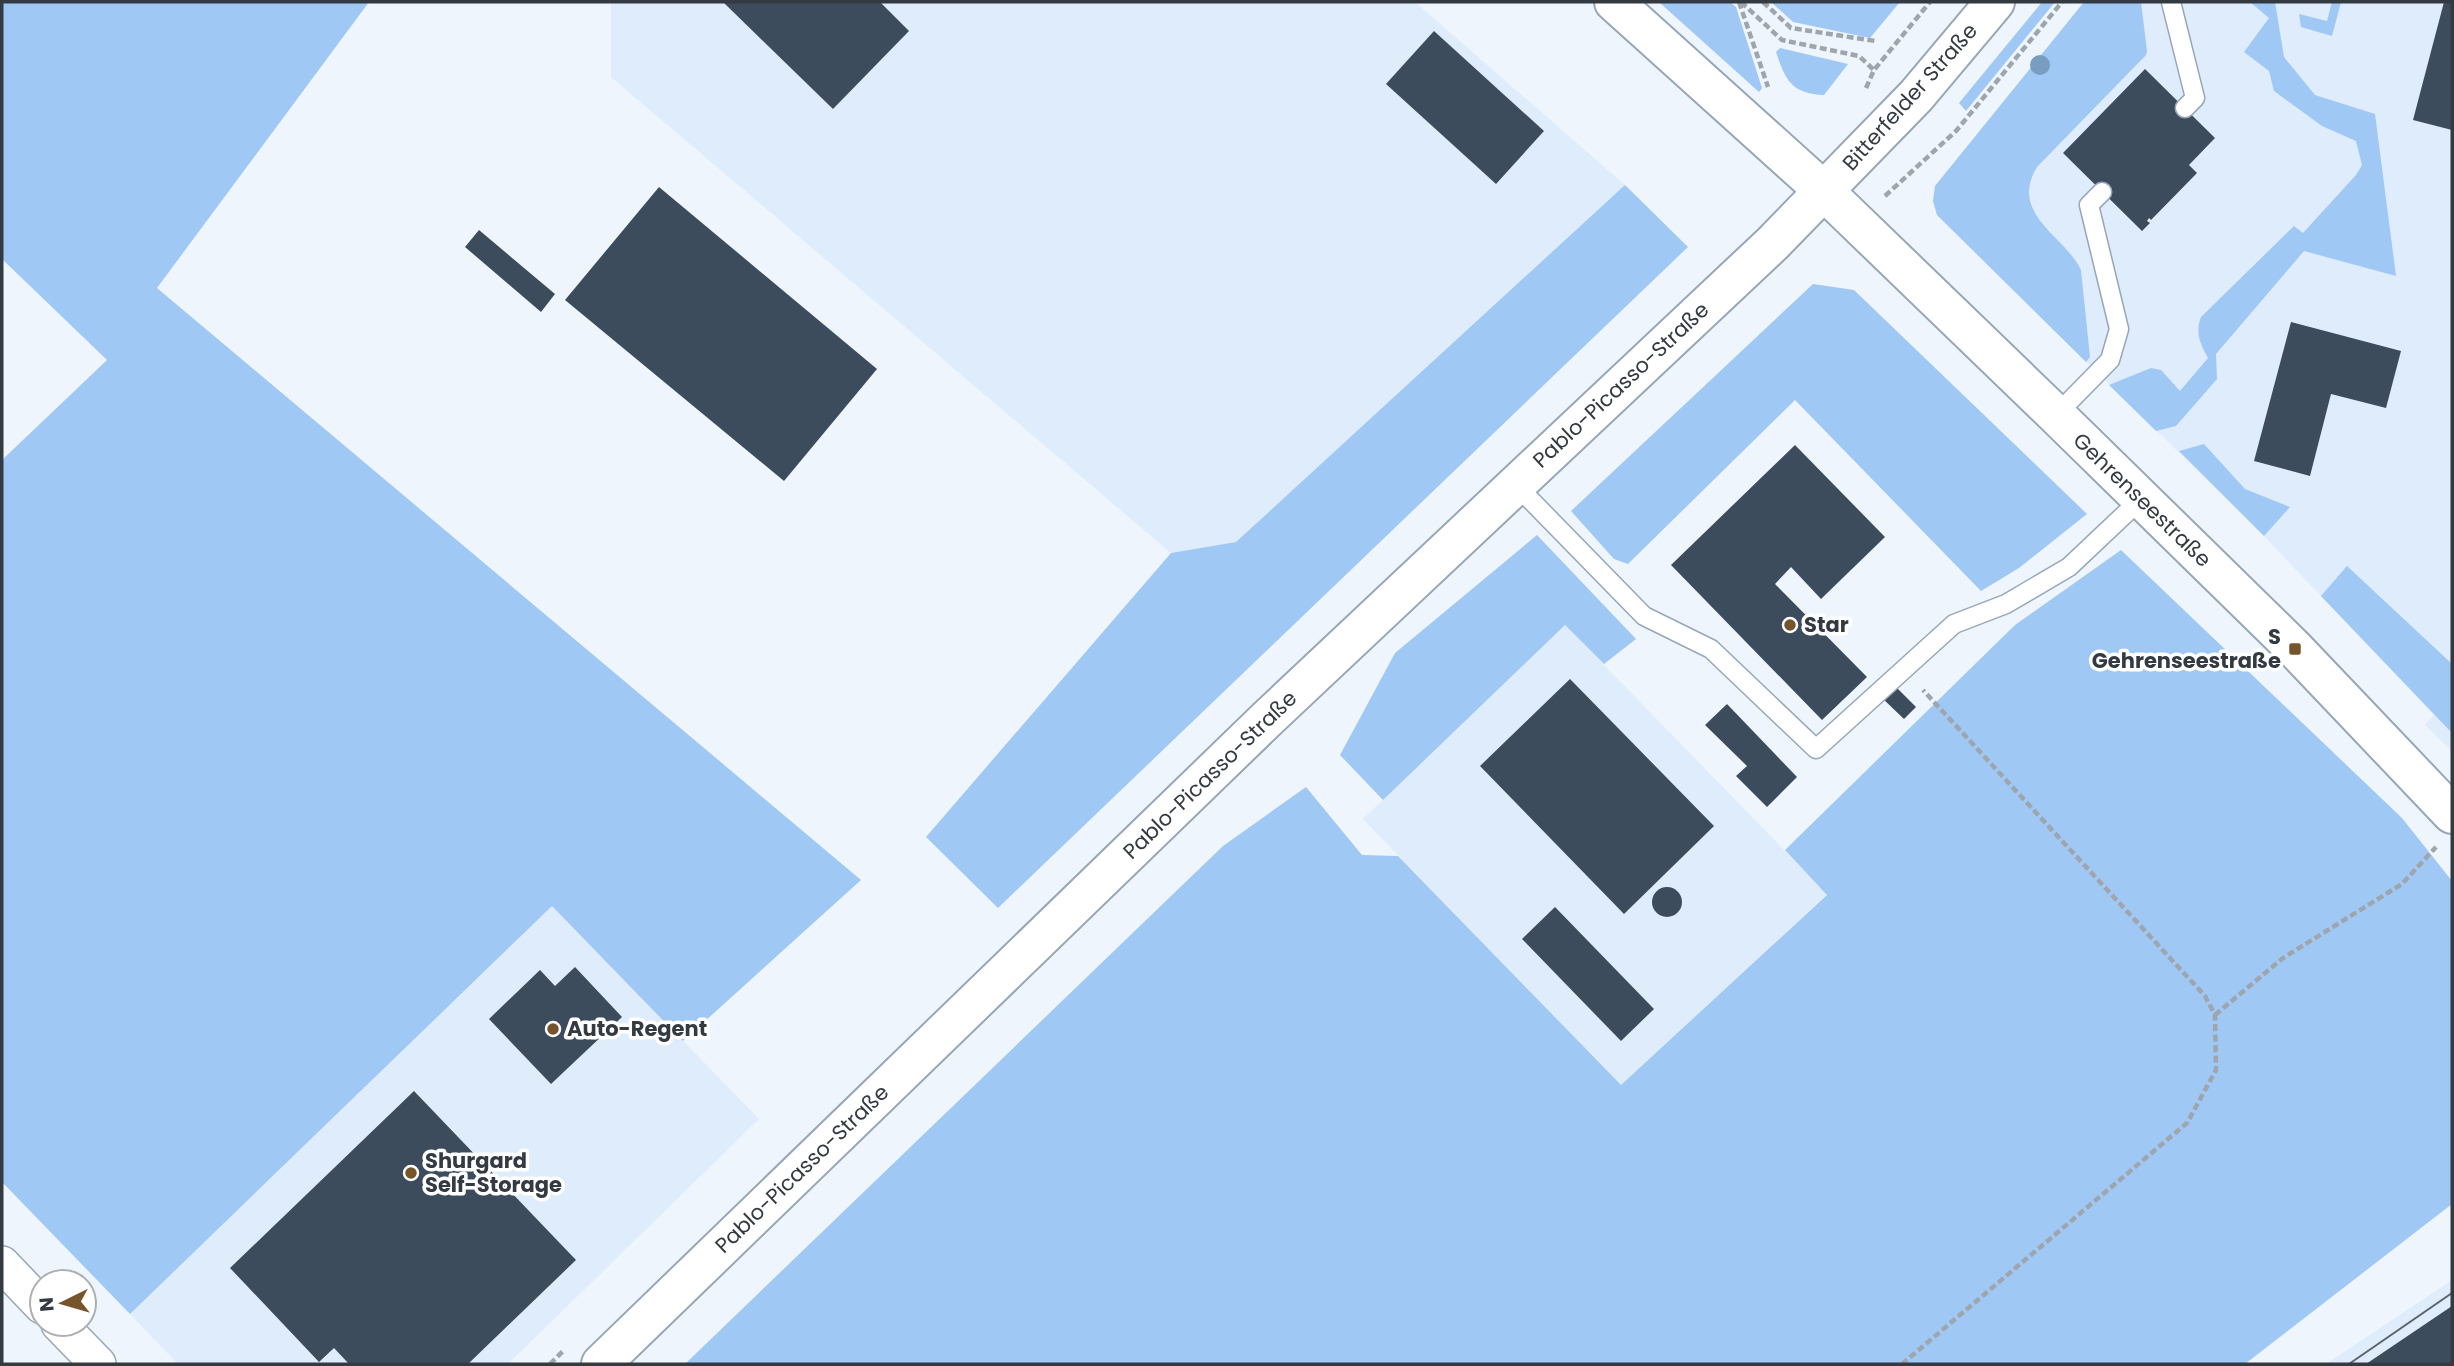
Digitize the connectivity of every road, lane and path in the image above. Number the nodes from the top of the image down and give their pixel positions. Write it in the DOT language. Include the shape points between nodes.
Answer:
graph roads {
  1 [pos="1614,2"];
  2 [pos="1740,2"];
  3 [pos="1763,2"];
  4 [pos="1930,2"];
  5 [pos="1995,2"];
  6 [pos="2062,2"];
  7 [pos="2171,2"];
  8 [pos="1875,41"];
  9 [pos="1770,92"];
  10 [pos="2185,108"];
  11 [pos="1909,173"];
  12 [pos="1825,192"];
  13 [pos="2102,192"];
  14 [pos="2056,415"];
  15 [pos="1515,484"];
  16 [pos="2141,499"];
  17 [pos="1904,669"];
  18 [pos="2445,829"];
  19 [pos="2215,1015"];
  20 [pos="2,1264"];
  21 [pos="28,1291"];
  22 [pos="73,1338"];
  23 [pos="98,1364"];
  24 [pos="601,1364"];
  25 [pos="1902,1364"];
  1 -- 12 [label="main road, Gehrenseestraße"];
  2 -- 4 [label="path" via="1782,40 1859,56 1874,69"];
  2 -- 9 [label="path"];
  3 -- 8 [label="path" via="1791,28"];
  5 -- 12 [label="main road, Bitterfelder Straße" via="1916,96"];
  6 -- 11 [label="path" via="1956,131"];
  7 -- 10 [label="lane" via="2194,98"];
  12 -- 14 [label="main road, Gehrenseestraße"];
  12 -- 15 [label="main road, Pablo-Picasso-Straße"];
  13 -- 14 [label="lane" via="2089,205 2119,329 2110,359"];
  14 -- 16 [label="main road, Gehrenseestraße"];
  15 -- 17 [label="lane" via="1644,617 1711,649 1816,748"];
  15 -- 24 [label="main road, Pablo-Picasso-Straße"];
  16 -- 17 [label="lane" via="2069,567 2006,604 1954,624"];
  16 -- 18 [label="main road, Gehrenseestraße" via="2295,649"];
  17 -- 19 [label="path" via="2195,985"];
  18 -- 19 [label="path" via="2402,884 2283,958"];
  19 -- 25 [label="path" via="2216,1070 2187,1123"];
  20 -- 21 [label="street"];
  22 -- 23 [label="street"];
}
